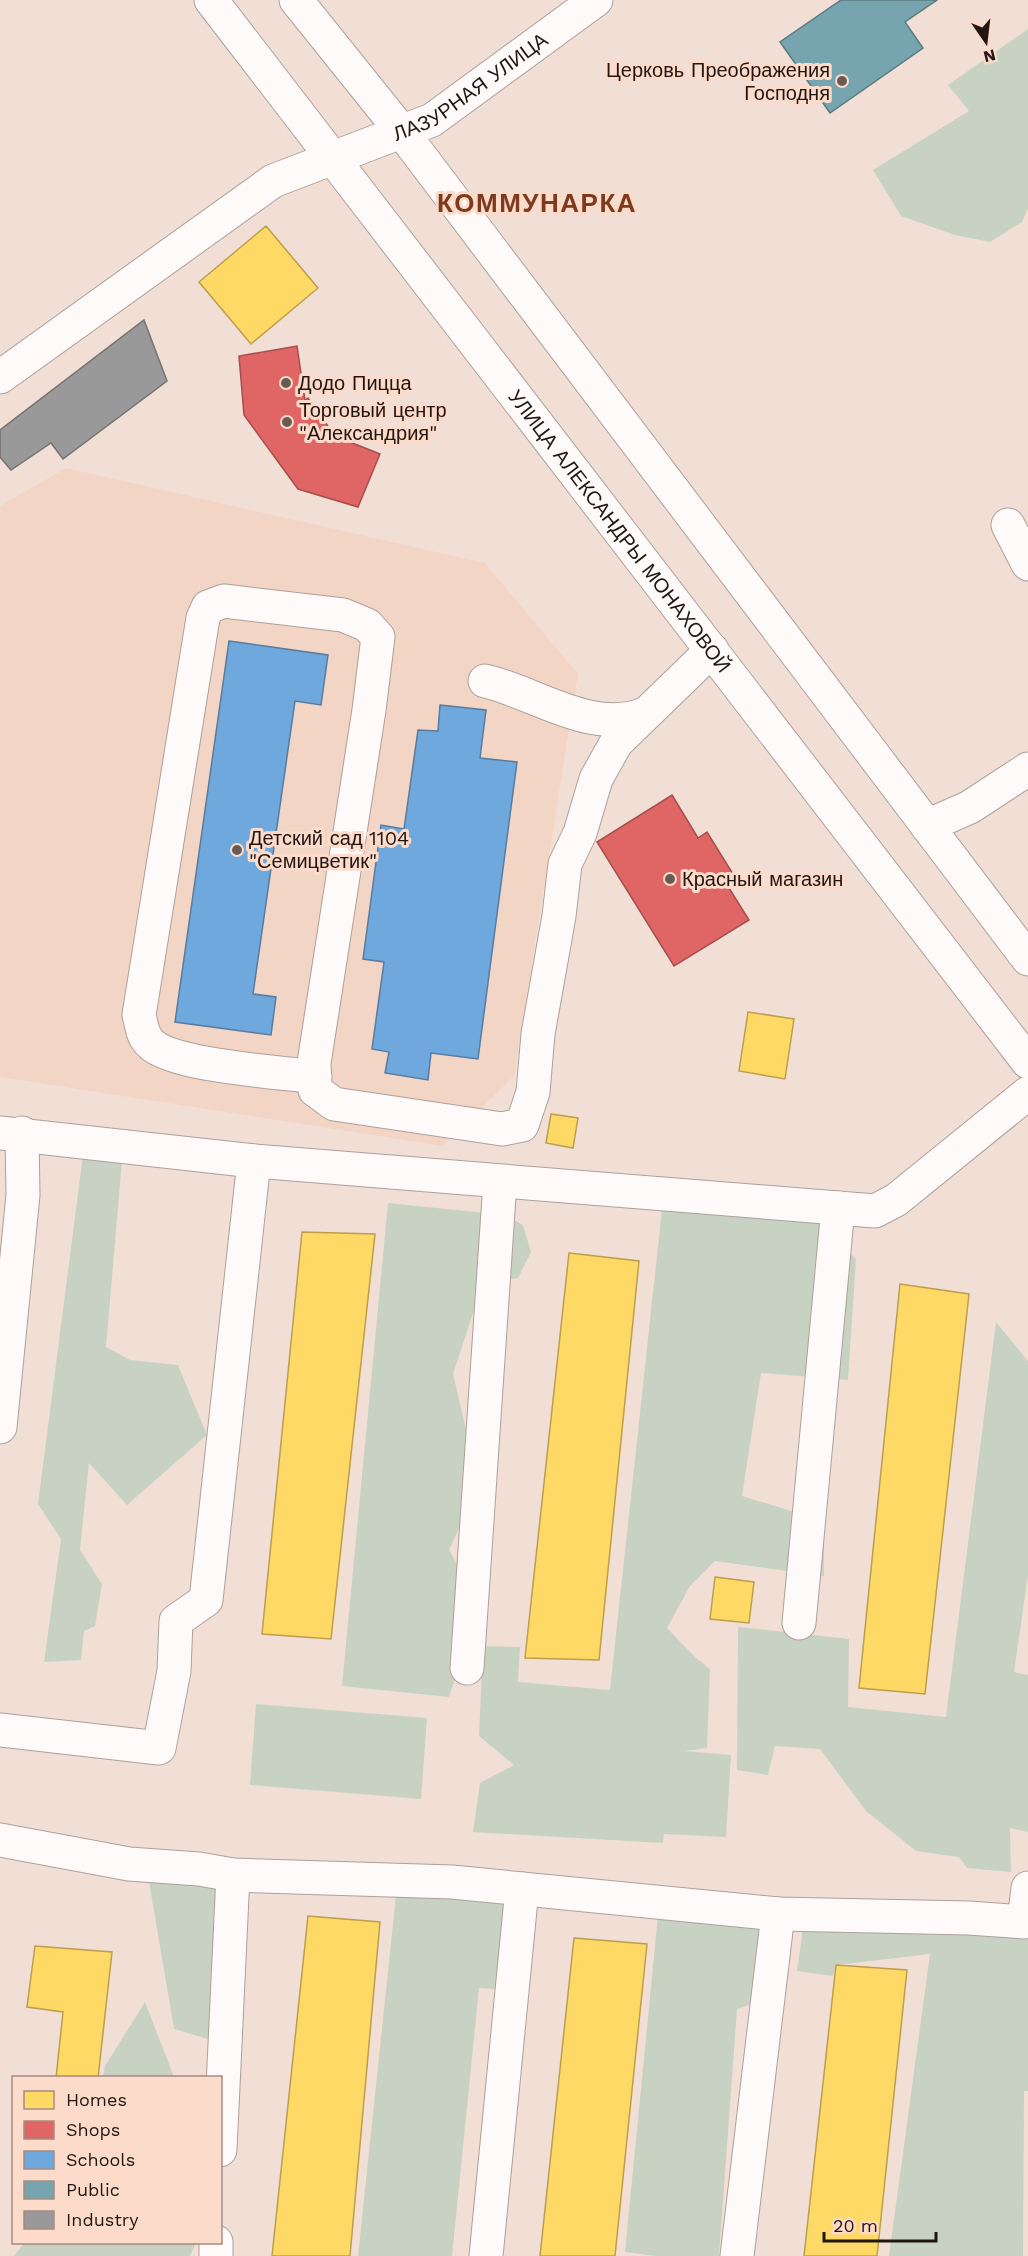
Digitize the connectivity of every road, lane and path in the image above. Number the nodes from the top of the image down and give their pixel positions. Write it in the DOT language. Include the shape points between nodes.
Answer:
graph roads {
  1 [pos="212,0"];
  2 [pos="296,0"];
  3 [pos="596,0"];
  4 [pos="402,132"];
  5 [pos="335,158"];
  6 [pos="0,377"];
  7 [pos="1008,525"];
  8 [pos="1028,564"];
  9 [pos="712,650"];
  10 [pos="485,681"];
  11 [pos="645,714"];
  12 [pos="1028,769"];
  13 [pos="927,826"];
  14 [pos="1028,959"];
  15 [pos="1028,1062"];
  16 [pos="315,1077"];
  17 [pos="1028,1093"];
  18 [pos="11,1133"];
  19 [pos="254,1161"];
  20 [pos="500,1182"];
  21 [pos="838,1208"];
  22 [pos="0,1427"];
  23 [pos="799,1623"];
  24 [pos="467,1668"];
  25 [pos="1,1731"];
  26 [pos="0,1840"];
  27 [pos="233,1875"];
  28 [pos="1028,1888"];
  29 [pos="522,1890"];
  30 [pos="778,1914"];
  31 [pos="222,2108"];
  32 [pos="486,2256"];
  33 [pos="737,2256"];
  1 -- 5 [label="main road, УЛИЦА АЛЕКСАНДРЫ МОНАХОВОЙ"];
  2 -- 4 [label="main road"];
  3 -- 4 [label="main road, ЛАЗУРНАЯ УЛИЦА" via="432,120"];
  4 -- 5 [label="main road, ЛАЗУРНАЯ УЛИЦА"];
  4 -- 13 [label="main road"];
  5 -- 6 [label="main road, ЛАЗУРНАЯ УЛИЦА" via="273,181"];
  5 -- 9 [label="main road, УЛИЦА АЛЕКСАНДРЫ МОНАХОВОЙ"];
  7 -- 8 [label="main road"];
  9 -- 11 [label="main road"];
  9 -- 15 [label="main road, УЛИЦА АЛЕКСАНДРЫ МОНАХОВОЙ"];
  10 -- 11 [label="main road" via="515,688 547,705 602,720 628,720"];
  11 -- 16 [label="main road" via="616,743 596,779 580,833 565,864 538,1034 533,1092 522,1125 502,1129 334,1104 315,1090"];
  12 -- 13 [label="main road" via="970,807"];
  13 -- 14 [label="main road"];
  16 -- 16 [label="main road" via="378,637 367,625 343,615 224,601 208,607 203,618 139,1015 144,1036 153,1047 184,1059"];
  17 -- 21 [label="main road" via="896,1200 875,1211"];
  18 -- 19 [label="main road"];
  18 -- 22 [label="main road" via="23,1195"];
  19 -- 20 [label="main road"];
  19 -- 25 [label="main road" via="206,1600 176,1621 174,1671 159,1748"];
  20 -- 21 [label="main road"];
  20 -- 24 [label="main road"];
  21 -- 23 [label="main road"];
  26 -- 27 [label="main road" via="129,1864"];
  27 -- 29 [label="main road" via="452,1882"];
  27 -- 31 [label="main road"];
  28 -- 30 [label="main road" via="1024,1922"];
  29 -- 30 [label="main road"];
  29 -- 32 [label="main road"];
  30 -- 33 [label="main road"];
}
